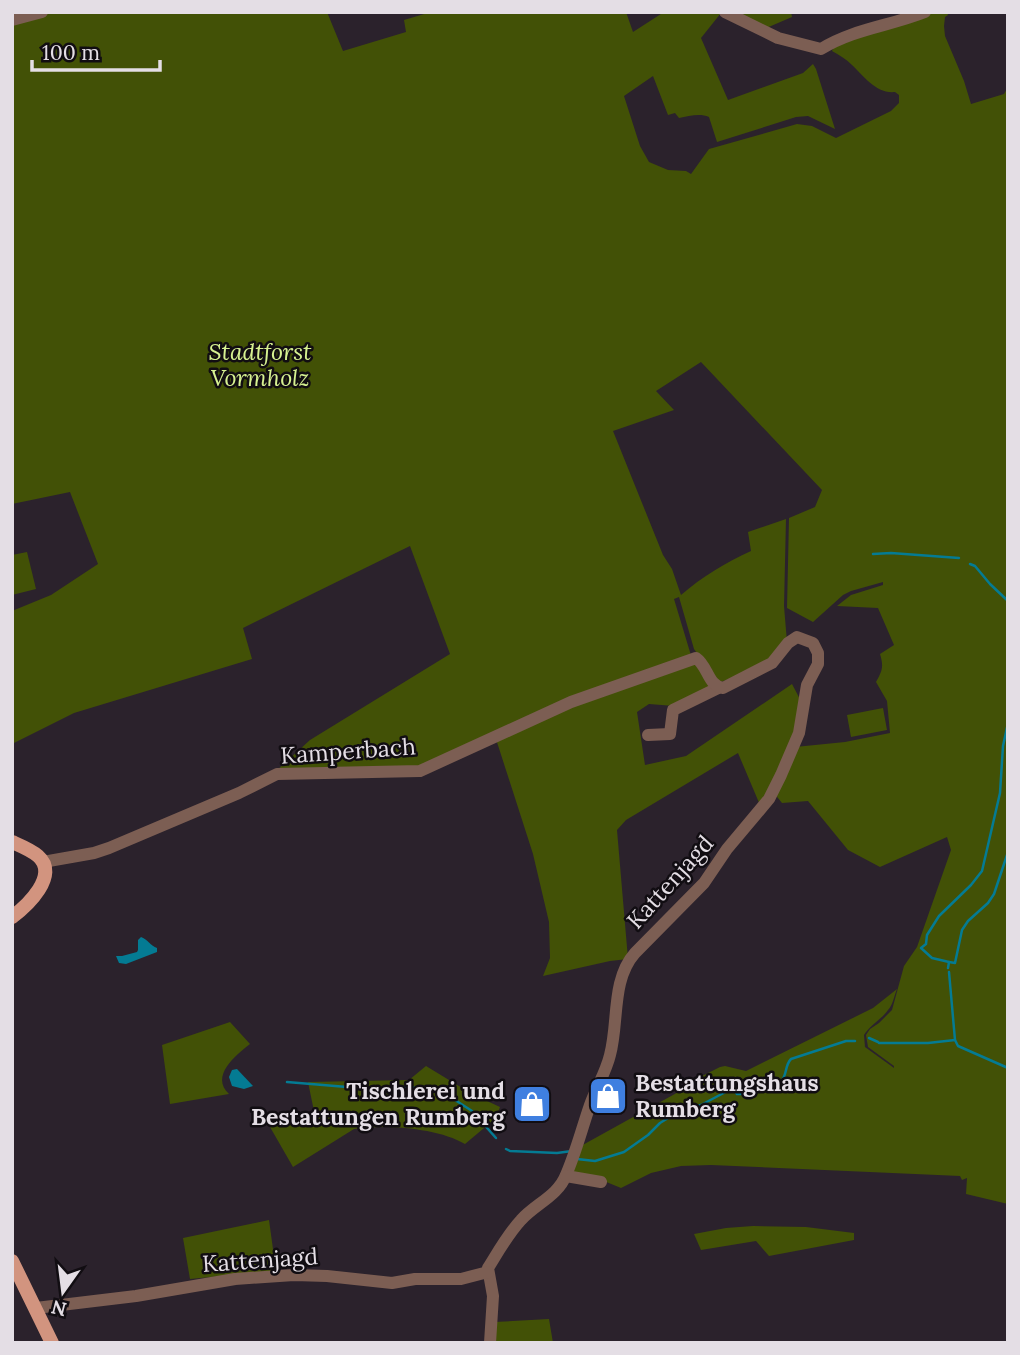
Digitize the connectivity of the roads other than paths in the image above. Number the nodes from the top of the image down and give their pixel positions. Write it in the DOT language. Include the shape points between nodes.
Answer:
graph roads {
  1 [pos="42,12"];
  2 [pos="725,12"];
  3 [pos="925,12"];
  4 [pos="12,20"];
  5 [pos="718,688"];
  6 [pos="648,735"];
  7 [pos="12,842"];
  8 [pos="43,862"];
  9 [pos="12,917"];
  10 [pos="566,1176"];
  11 [pos="601,1182"];
  12 [pos="12,1261"];
  13 [pos="488,1272"];
  14 [pos="36,1308"];
  15 [pos="52,1343"];
  16 [pos="490,1343"];
  1 -- 4 [label="street"];
  2 -- 3 [label="street" via="778,38 821,49 838,39"];
  5 -- 6 [label="street" via="673,710 670,734"];
  5 -- 8 [label="street, Kamperbach" via="696,658 571,702 420,771 277,774 109,848"];
  5 -- 10 [label="street, Kattenjagd" via="772,663 797,637 813,643 818,653 799,733 769,799 704,883 626,965 611,1054"];
  7 -- 8 [label="main road"];
  8 -- 9 [label="main road" via="42,885"];
  10 -- 11 [label="street"];
  10 -- 13 [label="street, Kattenjagd" via="548,1198 523,1217"];
  12 -- 14 [label="main road"];
  13 -- 14 [label="street, Kattenjagd" via="461,1279 392,1283 316,1275 248,1278"];
  13 -- 16 [label="street" via="493,1297"];
  14 -- 15 [label="main road"];
}
